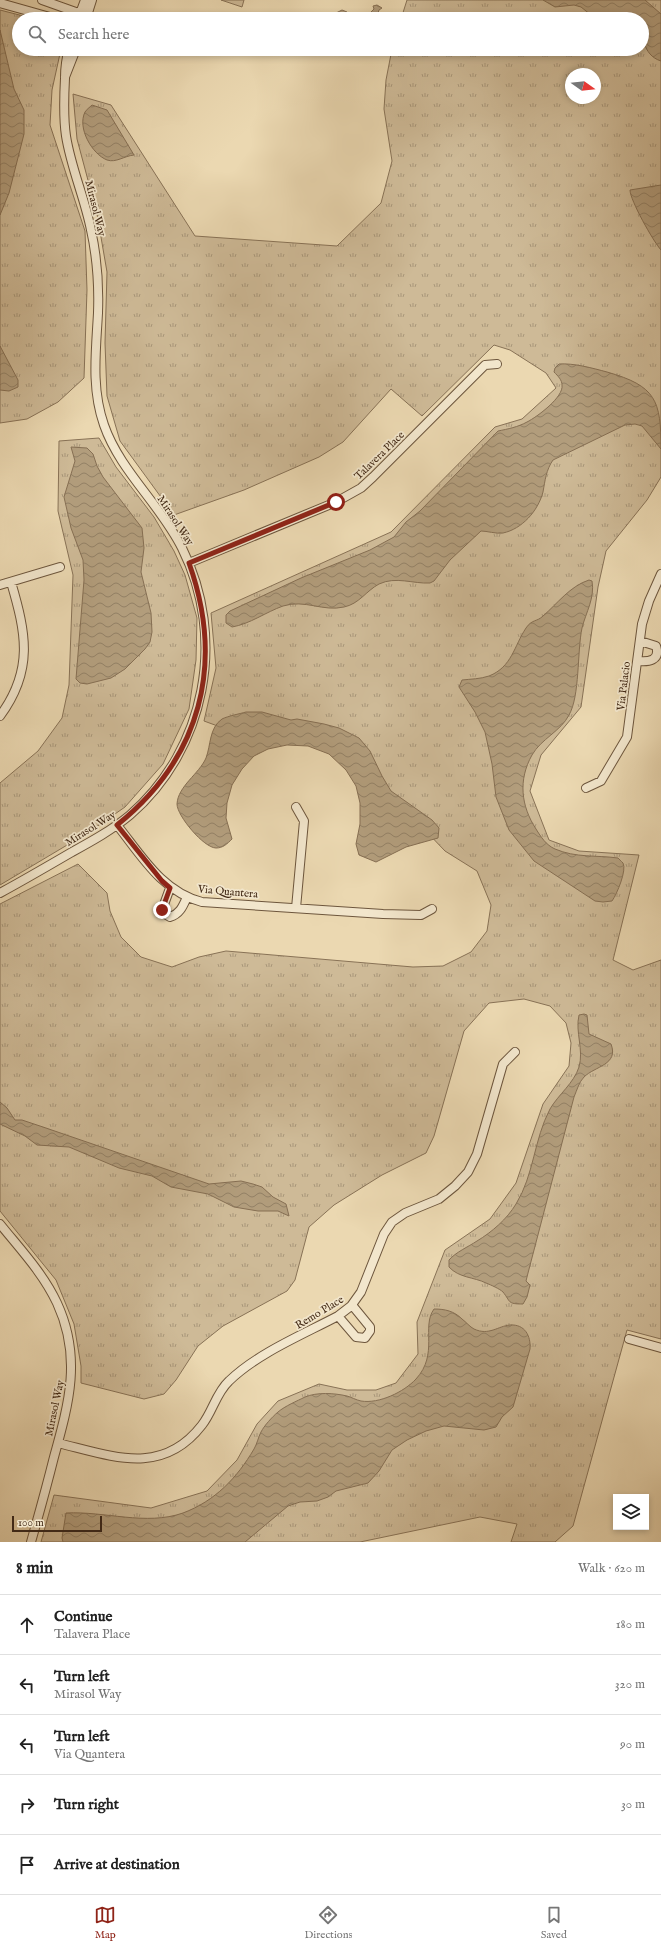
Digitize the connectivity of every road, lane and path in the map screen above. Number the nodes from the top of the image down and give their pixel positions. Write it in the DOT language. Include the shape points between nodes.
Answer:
graph roads {
  1 [pos="42,0"];
  2 [pos="85,0"];
  3 [pos="92,0"];
  4 [pos="0,2"];
  5 [pos="34,12"];
  6 [pos="71,12"];
  7 [pos="84,12"];
  8 [pos="86,12"];
  9 [pos="67,56"];
  10 [pos="73,56"];
  11 [pos="65,78"];
  12 [pos="497,364"];
  13 [pos="189,563"];
  14 [pos="60,567"];
  15 [pos="661,574"];
  16 [pos="11,582"];
  17 [pos="0,585"];
  18 [pos="640,642"];
  19 [pos="638,661"];
  20 [pos="0,716"];
  21 [pos="586,788"];
  22 [pos="296,807"];
  23 [pos="117,825"];
  24 [pos="170,888"];
  25 [pos="0,894"];
  26 [pos="187,897"];
  27 [pos="296,908"];
  28 [pos="432,908"];
  29 [pos="515,1052"];
  30 [pos="0,1224"];
  31 [pos="352,1305"];
  32 [pos="338,1316"];
  33 [pos="629,1338"];
  34 [pos="661,1348"];
  35 [pos="58,1443"];
  36 [pos="31,1542"];
  1 -- 6 [label="street"];
  2 -- 7 [label="street"];
  3 -- 8 [label="street"];
  4 -- 5 [label="street"];
  9 -- 11 [label="street, Mirasol Way" via="64,65"];
  10 -- 11 [label="street, Mirasol Way"];
  11 -- 13 [label="street, Mirasol Way" via="66,138 92,234 97,273 95,378 99,409 116,452 171,529"];
  12 -- 13 [label="street, Talavera Place" via="485,365 361,488 336,502"];
  13 -- 23 [label="street, Mirasol Way" via="201,600 206,634 206,665 198,705 188,736 172,766 151,794"];
  14 -- 16 [label="street"];
  15 -- 18 [label="street, Via Palacio" via="648,601"];
  16 -- 17 [label="street"];
  16 -- 20 [label="street" via="24,632 24,661 17,686"];
  18 -- 19 [label="street, Via Palacio"];
  18 -- 19 [label="street" via="653,644 658,653 656,660"];
  19 -- 21 [label="street, Via Palacio" via="627,737 601,781"];
  22 -- 27 [label="street" via="304,821"];
  23 -- 24 [label="street, Via Quantera"];
  23 -- 25 [label="street, Mirasol Way"];
  24 -- 26 [label="street, Via Quantera"];
  24 -- 26 [label="street" via="162,910 164,914 170,917 175,915"];
  26 -- 27 [label="street, Via Quantera" via="202,902"];
  27 -- 28 [label="street, Via Quantera" via="421,915"];
  29 -- 31 [label="street, Remo Place" via="503,1064 477,1154 468,1172 439,1199 405,1213 392,1222 384,1234 361,1292"];
  30 -- 35 [label="street, Mirasol Way" via="49,1287 67,1332 72,1378"];
  31 -- 32 [label="street, Remo Place"];
  31 -- 32 [label="street" via="370,1327 365,1338 356,1337"];
  32 -- 35 [label="street, Remo Place" via="245,1366 227,1382 203,1424 188,1441 172,1452 155,1458 134,1460"];
  33 -- 34 [label="street"];
  35 -- 36 [label="street, Mirasol Way"];
}
